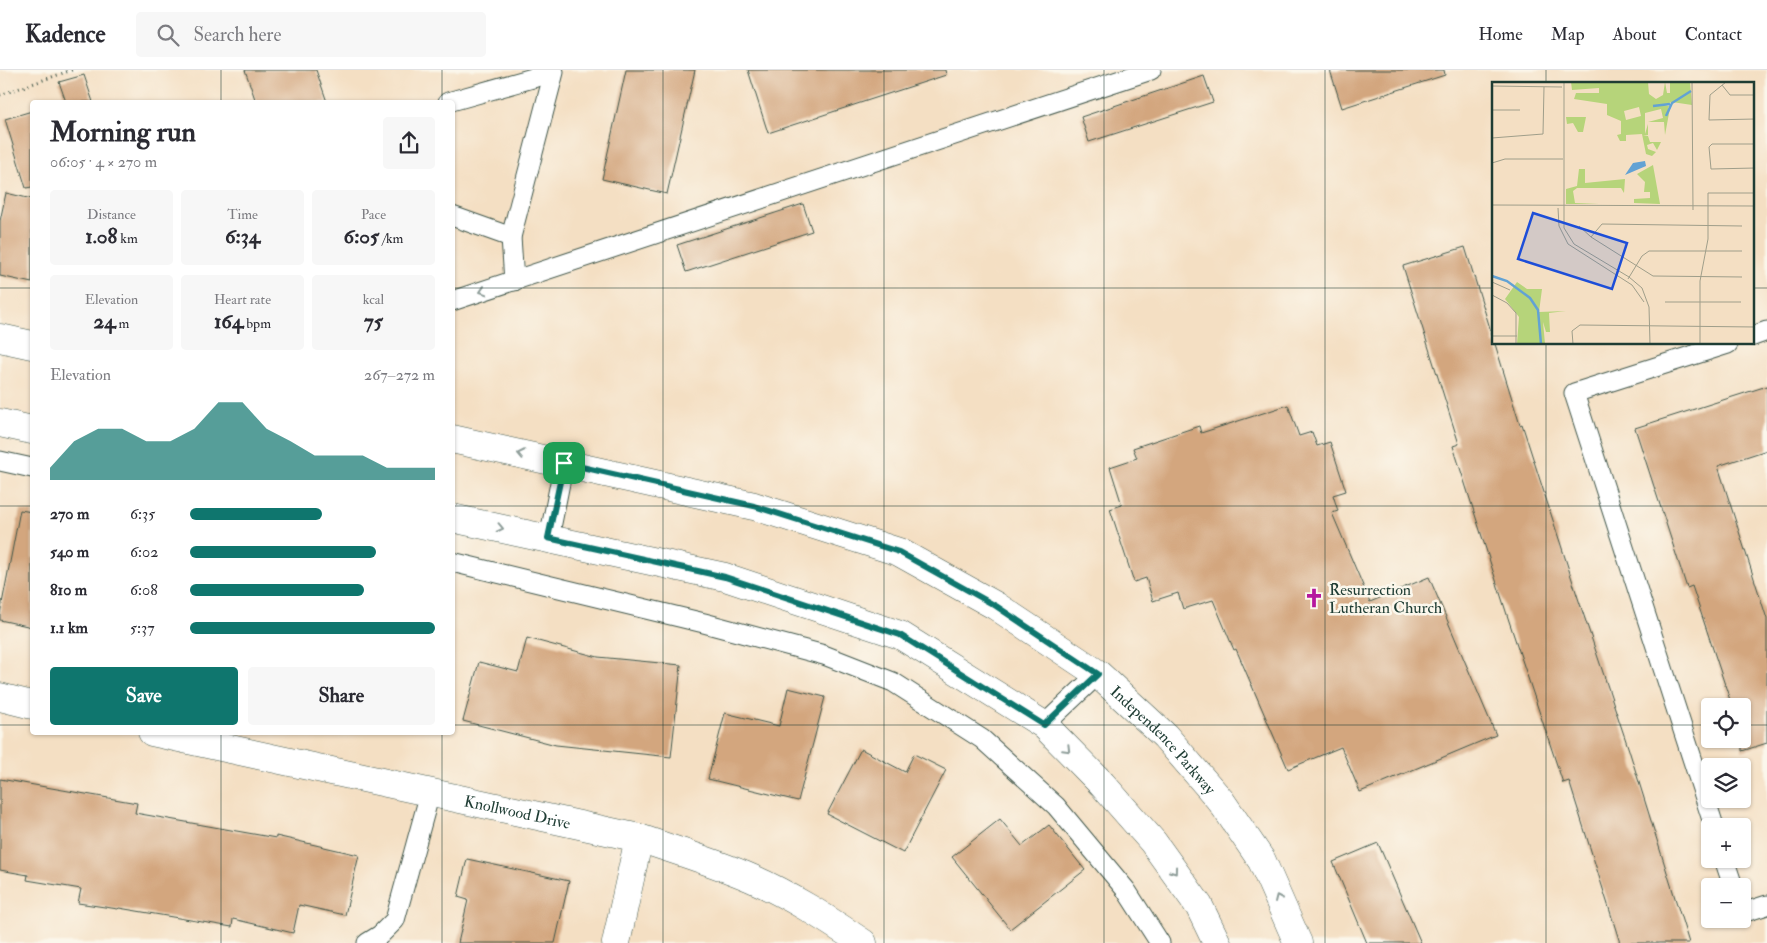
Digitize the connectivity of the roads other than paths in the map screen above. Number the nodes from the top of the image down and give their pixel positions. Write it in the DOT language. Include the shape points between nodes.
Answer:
graph roads {
  1 [pos="1151,70"];
  2 [pos="455,100"];
  3 [pos="455,217"];
  4 [pos="511,237"];
  5 [pos="514,281"];
  6 [pos="455,300"];
  7 [pos="1767,332"];
  8 [pos="1754,336"];
  9 [pos="0,338"];
  10 [pos="30,345"];
  11 [pos="1725,345"];
  12 [pos="0,423"];
  13 [pos="30,430"];
  14 [pos="455,440"];
  15 [pos="0,461"];
  16 [pos="564,463"];
  17 [pos="30,468"];
  18 [pos="455,519"];
  19 [pos="548,538"];
  20 [pos="455,563"];
  21 [pos="1098,674"];
  22 [pos="0,697"];
  23 [pos="30,704"];
  24 [pos="1044,725"];
  25 [pos="166,735"];
  26 [pos="430,793"];
  27 [pos="1711,818"];
  28 [pos="639,838"];
  29 [pos="1767,904"];
  30 [pos="1751,910"];
  31 [pos="367,943"];
  32 [pos="616,943"];
  33 [pos="863,943"];
  34 [pos="1160,943"];
  35 [pos="1218,943"];
  36 [pos="1298,943"];
  1 -- 5 [label="lane"];
  2 -- 4 [label="lane" via="554,72"];
  3 -- 4 [label="lane"];
  4 -- 5 [label="lane"];
  5 -- 6 [label="lane, one-way"];
  7 -- 8 [label="lane"];
  9 -- 10 [label="main road"];
  11 -- 27 [label="lane" via="1574,393"];
  12 -- 13 [label="main road"];
  16 -- 14 [label="main road, Independence Parkway, one-way"];
  15 -- 17 [label="lane"];
  16 -- 19 [label="lane"];
  16 -- 21 [label="main road, Independence Parkway" via="754,506 899,552 996,606"];
  18 -- 19 [label="main road, one-way"];
  19 -- 24 [label="main road" via="725,577 900,635"];
  20 -- 34 [label="lane" via="824,655 893,682 982,739 1056,806 1126,890"];
  21 -- 24 [label="lane"];
  36 -- 21 [label="main road, Independence Parkway, one-way" via="1262,861 1222,801 1165,736"];
  22 -- 23 [label="main road"];
  24 -- 35 [label="main road, one-way" via="1153,842 1199,906"];
  25 -- 26 [label="main road, Knollwood Drive"];
  26 -- 28 [label="main road, Knollwood Drive"];
  26 -- 31 [label="lane" via="394,920"];
  28 -- 32 [label="main road"];
  28 -- 33 [label="main road, Knollwood Drive" via="752,879 822,916"];
  29 -- 30 [label="lane"];
}
